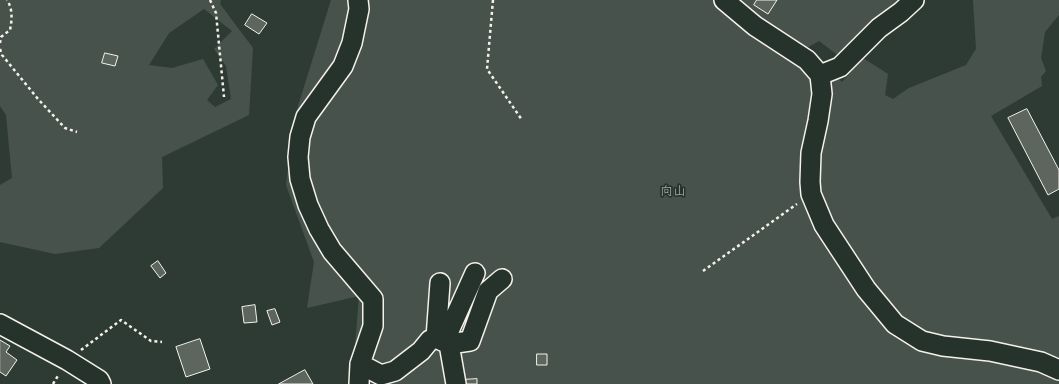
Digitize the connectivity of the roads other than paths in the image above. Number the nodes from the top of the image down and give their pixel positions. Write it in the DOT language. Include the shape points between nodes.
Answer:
graph roads {
  1 [pos="358,0"];
  2 [pos="724,0"];
  3 [pos="914,0"];
  4 [pos="820,75"];
  5 [pos="475,273"];
  6 [pos="502,279"];
  7 [pos="440,283"];
  8 [pos="0,324"];
  9 [pos="442,341"];
  10 [pos="360,364"];
  11 [pos="1059,370"];
  12 [pos="101,384"];
  13 [pos="359,384"];
  14 [pos="456,384"];
  1 -- 10 [label="street" via="359,9 352,43 343,66 306,118 300,137 298,157 300,179 319,229 332,251 374,299 373,326"];
  2 -- 4 [label="street" via="755,26 807,60"];
  3 -- 4 [label="street" via="879,28 840,67"];
  4 -- 11 [label="street" via="822,94 811,153 811,194 824,225 866,289 895,324 922,341 990,351 1041,362"];
  5 -- 9 [label="street"];
  6 -- 9 [label="street" via="488,291 470,341"];
  7 -- 9 [label="street"];
  8 -- 12 [label="street" via="67,360 99,380"];
  9 -- 10 [label="street" via="430,340 421,351 395,371 380,375"];
  9 -- 14 [label="street"];
  10 -- 13 [label="street"];
}
